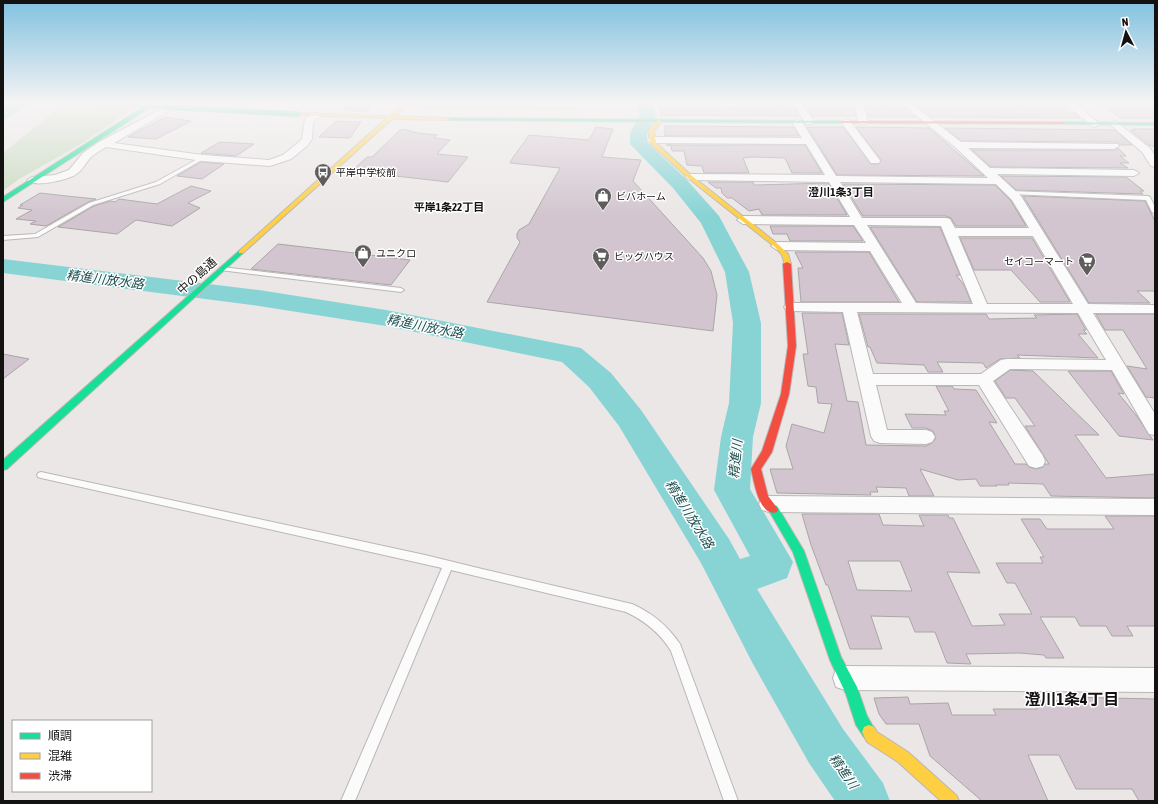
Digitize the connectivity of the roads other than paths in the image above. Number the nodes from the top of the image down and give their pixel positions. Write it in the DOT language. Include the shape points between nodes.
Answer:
graph roads {
  1 [pos="652,140"];
  2 [pos="93,141"];
  3 [pos="109,141"];
  4 [pos="306,141"];
  5 [pos="365,141"];
  6 [pos="734,141"];
  7 [pos="809,141"];
  8 [pos="860,141"];
  9 [pos="952,141"];
  10 [pos="1135,141"];
  11 [pos="103,144"];
  12 [pos="958,145"];
  13 [pos="1114,146"];
  14 [pos="203,158"];
  15 [pos="875,161"];
  16 [pos="1155,164"];
  17 [pos="986,171"];
  18 [pos="1134,173"];
  19 [pos="690,177"];
  20 [pos="832,179"];
  21 [pos="32,180"];
  22 [pos="997,181"];
  23 [pos="1011,193"];
  24 [pos="3,200"];
  25 [pos="1155,212"];
  26 [pos="743,220"];
  27 [pos="858,221"];
  28 [pos="950,232"];
  29 [pos="1038,232"];
  30 [pos="3,238"];
  31 [pos="777,246"];
  32 [pos="874,247"];
  33 [pos="222,269"];
  34 [pos="401,290"];
  35 [pos="791,307"];
  36 [pos="849,308"];
  37 [pos="912,308"];
  38 [pos="982,309"];
  39 [pos="1084,309"];
  40 [pos="1155,309"];
  41 [pos="1117,365"];
  42 [pos="866,379"];
  43 [pos="984,380"];
  44 [pos="1155,429"];
  45 [pos="926,437"];
  46 [pos="1036,461"];
  47 [pos="3,466"];
  48 [pos="41,474"];
  49 [pos="769,504"];
  50 [pos="1155,508"];
  51 [pos="448,565"];
  52 [pos="845,678"];
  53 [pos="1155,680"];
  54 [pos="348,801"];
  55 [pos="732,801"];
  56 [pos="952,801"];
  1 -- 19 [label="main road"];
  2 -- 21 [label="main road"];
  3 -- 11 [label="street"];
  4 -- 14 [label="street" via="281,160 265,163"];
  5 -- 33 [label="main road, 中の島通"];
  6 -- 7 [label="street"];
  7 -- 20 [label="street"];
  8 -- 15 [label="street"];
  9 -- 12 [label="street"];
  10 -- 16 [label="street" via="1146,150"];
  11 -- 14 [label="street"];
  11 -- 21 [label="street" via="88,154 70,174 49,180"];
  12 -- 13 [label="street"];
  12 -- 17 [label="street"];
  14 -- 30 [label="lane" via="158,183 91,204 36,236"];
  17 -- 18 [label="street"];
  17 -- 22 [label="street"];
  19 -- 20 [label="street"];
  19 -- 26 [label="main road"];
  20 -- 22 [label="street"];
  20 -- 27 [label="street"];
  21 -- 24 [label="main road"];
  22 -- 23 [label="street"];
  23 -- 25 [label="lane" via="1148,198"];
  23 -- 29 [label="street" via="1017,198"];
  26 -- 27 [label="street"];
  26 -- 31 [label="main road"];
  27 -- 28 [label="street" via="946,222"];
  27 -- 32 [label="street"];
  28 -- 29 [label="street"];
  28 -- 38 [label="street"];
  29 -- 39 [label="street"];
  31 -- 32 [label="street"];
  31 -- 35 [label="main road" via="787,262"];
  32 -- 37 [label="street"];
  33 -- 34 [label="lane"];
  33 -- 47 [label="main road, 中の島通"];
  35 -- 36 [label="street"];
  35 -- 49 [label="main road" via="792,346 786,394 767,452 756,469 763,498"];
  36 -- 37 [label="street"];
  36 -- 42 [label="street"];
  37 -- 38 [label="street"];
  38 -- 39 [label="street"];
  39 -- 40 [label="street"];
  39 -- 41 [label="street"];
  41 -- 43 [label="street" via="1007,364"];
  41 -- 44 [label="street"];
  42 -- 43 [label="street"];
  42 -- 45 [label="street" via="880,436"];
  43 -- 46 [label="street"];
  48 -- 51 [label="lane"];
  49 -- 50 [label="street"];
  49 -- 52 [label="main road" via="777,513 798,551 836,660"];
  51 -- 54 [label="lane"];
  51 -- 55 [label="lane" via="628,607 655,622 676,648"];
  52 -- 53 [label="street"];
  52 -- 56 [label="main road" via="861,720 872,736 903,757"];
}
